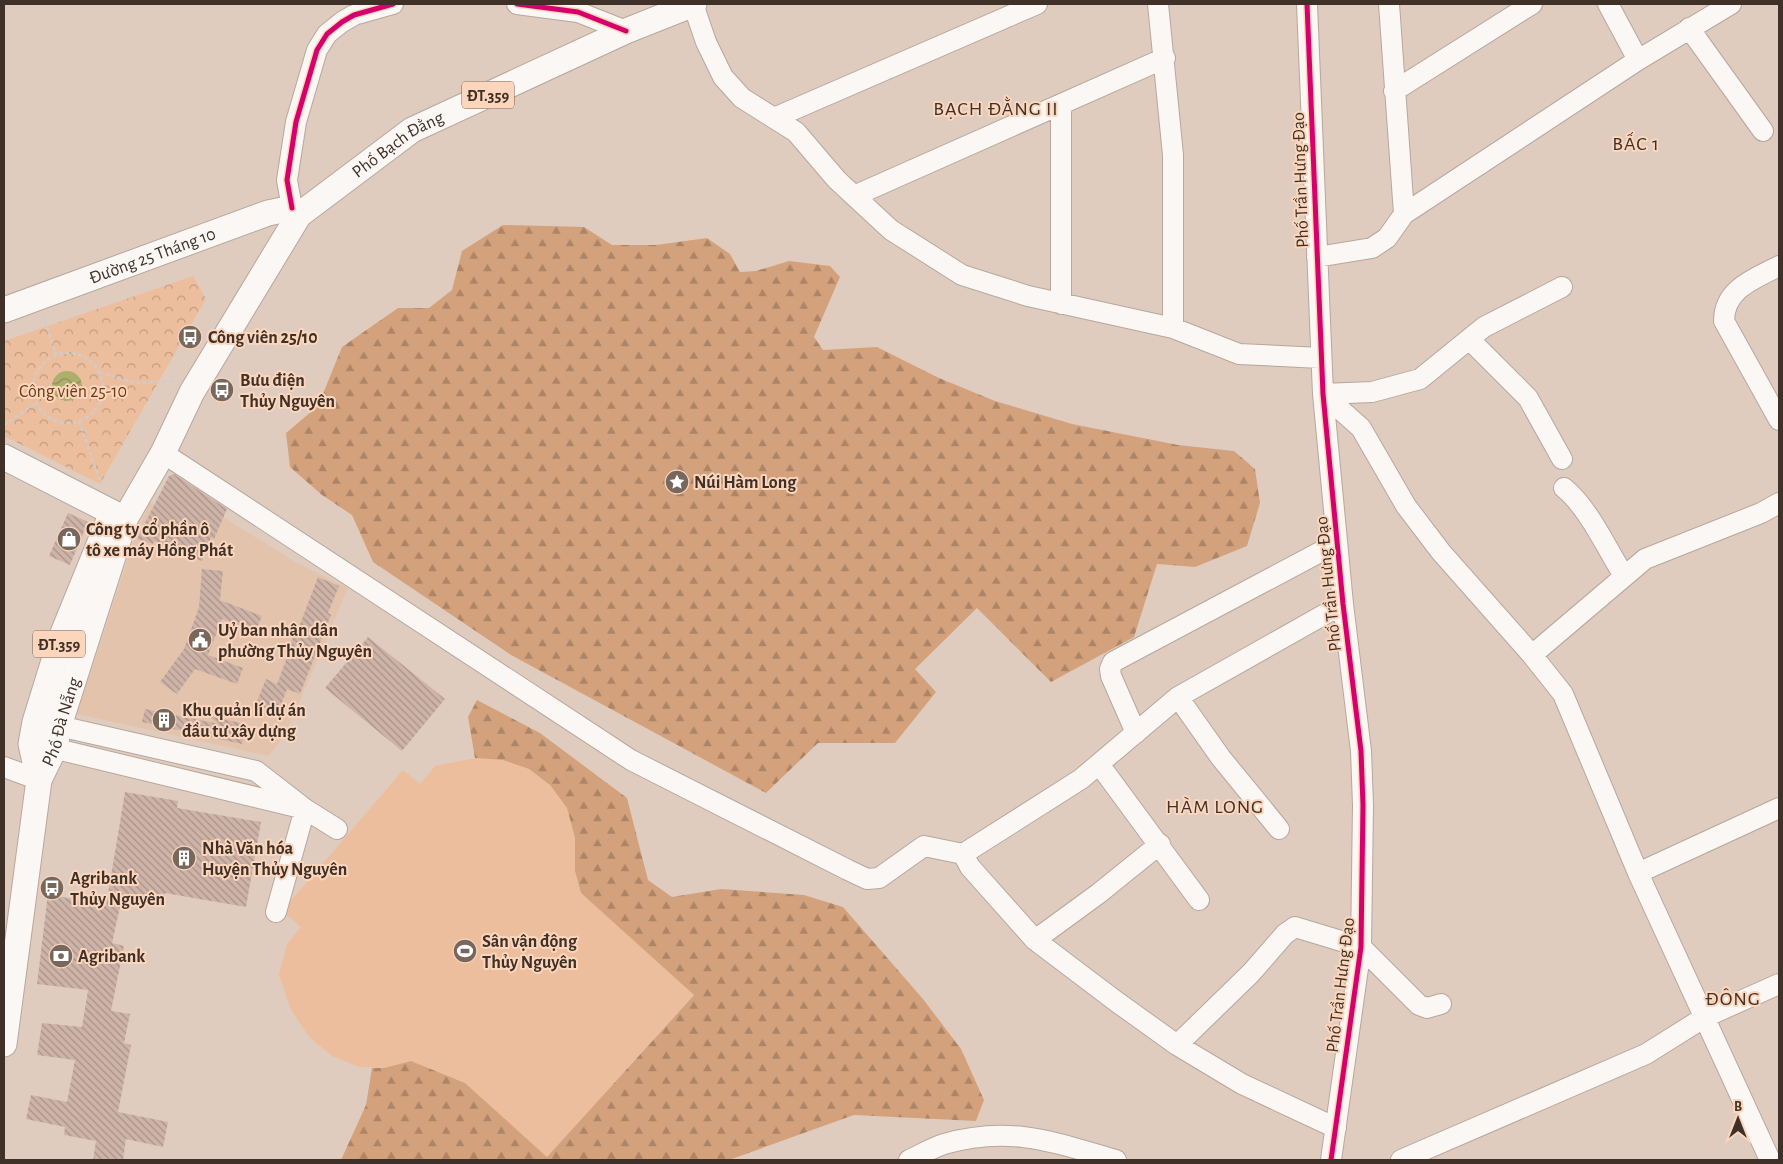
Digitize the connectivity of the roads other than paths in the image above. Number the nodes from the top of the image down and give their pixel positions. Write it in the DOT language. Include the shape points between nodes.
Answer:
graph roads {
  1 [pos="393,4"];
  2 [pos="517,4"];
  3 [pos="693,4"];
  4 [pos="1037,4"];
  5 [pos="1158,4"];
  6 [pos="1307,4"];
  7 [pos="1389,4"];
  8 [pos="1532,4"];
  9 [pos="1608,4"];
  10 [pos="1731,4"];
  11 [pos="1689,28"];
  12 [pos="626,31"];
  13 [pos="1164,58"];
  14 [pos="1638,60"];
  15 [pos="1394,91"];
  16 [pos="1061,104"];
  17 [pos="774,118"];
  18 [pos="1763,131"];
  19 [pos="854,196"];
  20 [pos="296,211"];
  21 [pos="1404,214"];
  22 [pos="1317,257"];
  23 [pos="1779,266"];
  24 [pos="1562,287"];
  25 [pos="1061,304"];
  26 [pos="4,310"];
  27 [pos="1173,328"];
  28 [pos="1468,340"];
  29 [pos="1320,358"];
  30 [pos="196,386"];
  31 [pos="1323,394"];
  32 [pos="1779,420"];
  33 [pos="163,454"];
  34 [pos="4,456"];
  35 [pos="1562,459"];
  36 [pos="1564,488"];
  37 [pos="1779,503"];
  38 [pos="118,516"];
  39 [pos="1338,543"];
  40 [pos="1624,576"];
  41 [pos="1343,604"];
  42 [pos="1532,655"];
  43 [pos="1178,697"];
  44 [pos="1136,733"];
  45 [pos="57,737"];
  46 [pos="31,744"];
  47 [pos="190,756"];
  48 [pos="1099,764"];
  49 [pos="4,767"];
  50 [pos="184,779"];
  51 [pos="39,780"];
  52 [pos="1779,808"];
  53 [pos="305,809"];
  54 [pos="337,829"];
  55 [pos="1279,829"];
  56 [pos="1160,844"];
  57 [pos="963,854"];
  58 [pos="1638,872"];
  59 [pos="1199,900"];
  60 [pos="276,912"];
  61 [pos="1035,940"];
  62 [pos="1361,947"];
  63 [pos="1779,984"];
  64 [pos="1440,1004"];
  65 [pos="1704,1017"];
  66 [pos="4,1044"];
  67 [pos="1177,1045"];
  68 [pos="1336,1128"];
  69 [pos="946,1152"];
  70 [pos="909,1160"];
  71 [pos="1116,1160"];
  72 [pos="1331,1160"];
  73 [pos="1401,1160"];
  74 [pos="1770,1160"];
  1 -- 20 [label="street" via="354,15 342,22 327,34 317,50 296,122 287,180"];
  2 -- 12 [label="street" via="578,12"];
  3 -- 12 [label="main road, Phố Bạch Đằng / ĐT.359"];
  3 -- 17 [label="street" via="723,77 742,98"];
  4 -- 17 [label="street"];
  5 -- 13 [label="street"];
  6 -- 22 [label="street, Phố Trần Hưng Đạo"];
  7 -- 15 [label="street"];
  8 -- 15 [label="street"];
  9 -- 14 [label="street"];
  10 -- 11 [label="street"];
  11 -- 14 [label="street"];
  11 -- 18 [label="street"];
  12 -- 20 [label="main road, Phố Bạch Đằng / ĐT.359" via="412,130"];
  13 -- 16 [label="street"];
  13 -- 27 [label="street" via="1173,155"];
  14 -- 21 [label="street"];
  15 -- 21 [label="street"];
  16 -- 19 [label="street"];
  16 -- 25 [label="street"];
  17 -- 19 [label="street" via="796,132"];
  19 -- 25 [label="street" via="891,230 962,275"];
  20 -- 26 [label="main road, Đường 25 Tháng 10" via="268,213"];
  20 -- 30 [label="main road, Phố Bạch Đằng / ĐT.359"];
  21 -- 22 [label="street" via="1387,238 1372,248"];
  22 -- 29 [label="street, Phố Trần Hưng Đạo"];
  23 -- 32 [label="street" via="1749,282 1729,298 1724,308 1724,321"];
  24 -- 28 [label="street" via="1503,316"];
  25 -- 27 [label="street"];
  27 -- 29 [label="street" via="1239,354"];
  28 -- 31 [label="street" via="1420,379 1372,392"];
  28 -- 35 [label="street" via="1528,398"];
  29 -- 31 [label="street, Phố Trần Hưng Đạo"];
  30 -- 33 [label="main road, Phố Bạch Đằng / ĐT.359"];
  30 -- 38 [label="main road, Phố Bạch Đằng / ĐT.359" via="160,431"];
  31 -- 39 [label="street, Phố Trần Hưng Đạo"];
  31 -- 42 [label="street" via="1361,428 1406,506 1440,552"];
  33 -- 38 [label="main road, Phố Bạch Đằng / ĐT.359"];
  33 -- 57 [label="street" via="631,760 848,870 867,879 879,878 924,846"];
  34 -- 38 [label="main road"];
  36 -- 40 [label="street" via="1582,507"];
  37 -- 40 [label="street" via="1645,559"];
  38 -- 45 [label="main road, Phố Đà Nẵng / ĐT.359"];
  38 -- 46 [label="main road, Phố Đà Nẵng / ĐT.359" via="61,638"];
  39 -- 41 [label="street, Phố Trần Hưng Đạo"];
  39 -- 44 [label="street" via="1113,662 1111,676"];
  40 -- 42 [label="street"];
  41 -- 43 [label="street"];
  41 -- 62 [label="street, Phố Trần Hưng Đạo" via="1361,751 1364,877"];
  42 -- 58 [label="street" via="1563,694"];
  43 -- 44 [label="street"];
  43 -- 55 [label="street" via="1221,758"];
  44 -- 48 [label="street"];
  45 -- 46 [label="street"];
  45 -- 47 [label="street"];
  45 -- 50 [label="street"];
  45 -- 51 [label="main road, Phố Đà Nẵng / ĐT.359"];
  46 -- 51 [label="main road, Phố Đà Nẵng / ĐT.359"];
  47 -- 50 [label="street"];
  47 -- 53 [label="street" via="256,772"];
  48 -- 56 [label="street"];
  48 -- 57 [label="street" via="1081,779"];
  49 -- 51 [label="street"];
  50 -- 53 [label="street"];
  51 -- 66 [label="main road, Phố Đà Nẵng / ĐT.359"];
  52 -- 58 [label="street"];
  53 -- 54 [label="street"];
  53 -- 60 [label="street"];
  56 -- 59 [label="street"];
  56 -- 61 [label="street"];
  57 -- 61 [label="street" via="970,867"];
  58 -- 65 [label="street"];
  61 -- 67 [label="street"];
  62 -- 64 [label="street" via="1419,1005 1427,1008"];
  62 -- 67 [label="street" via="1292,928"];
  62 -- 68 [label="street, Phố Trần Hưng Đạo"];
  63 -- 65 [label="street"];
  65 -- 73 [label="street" via="1646,1054"];
  65 -- 74 [label="street"];
  67 -- 68 [label="street" via="1242,1084"];
  68 -- 72 [label="street, Phố Trần Hưng Đạo"];
  69 -- 70 [label="street"];
  69 -- 71 [label="street" via="982,1136 1009,1134 1033,1137"];
}
